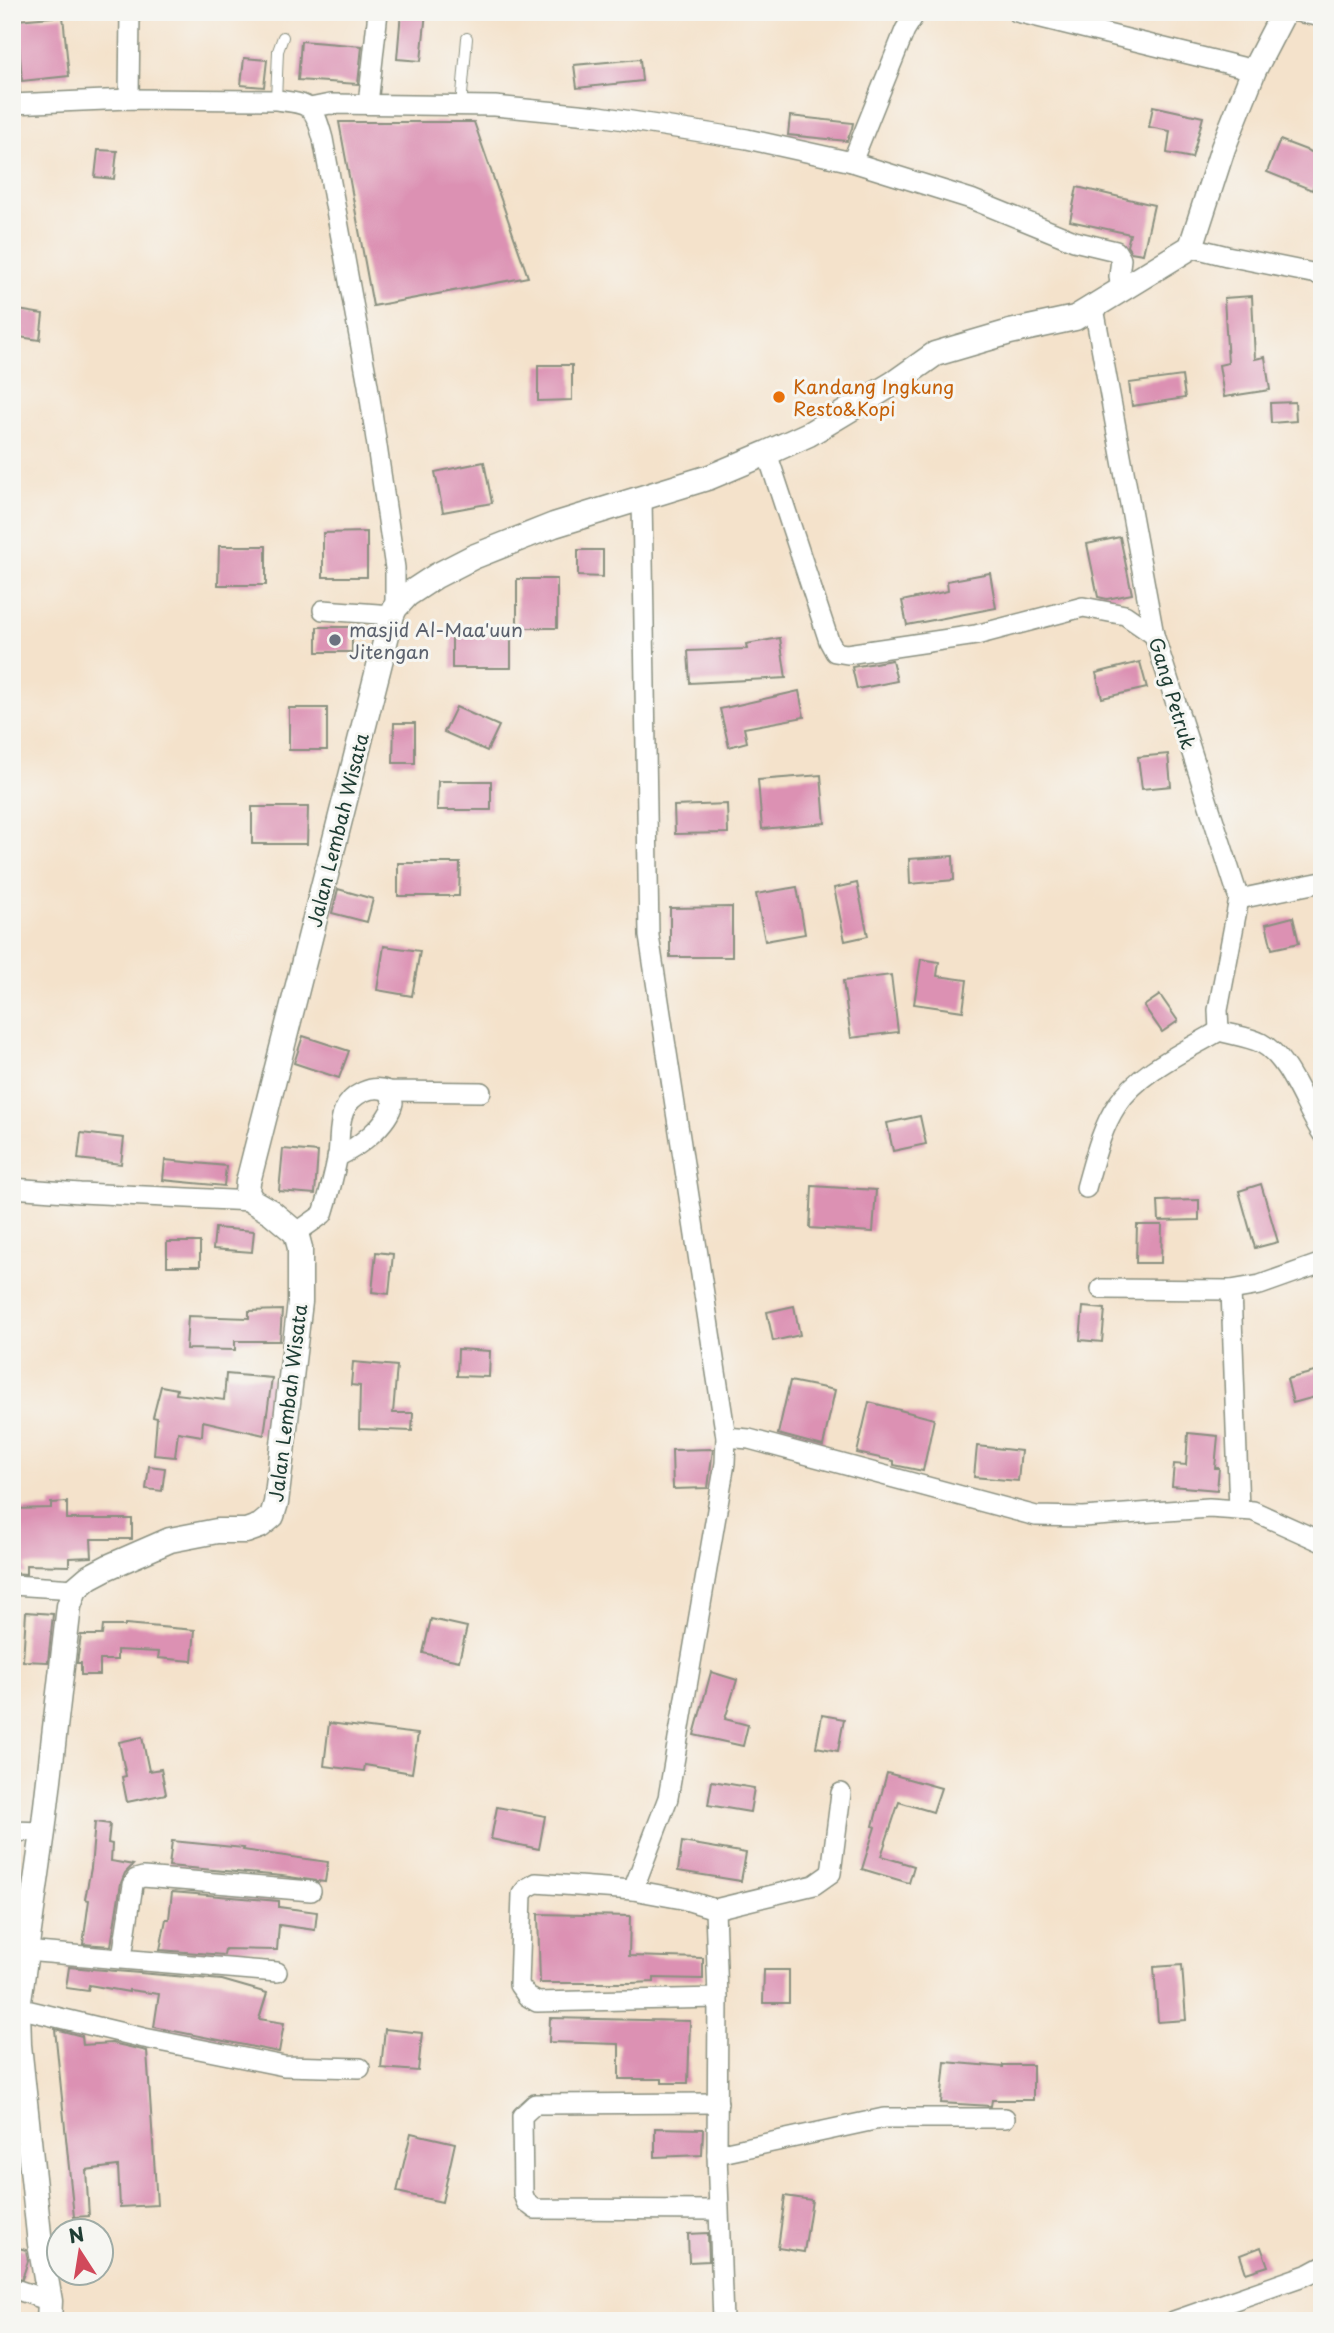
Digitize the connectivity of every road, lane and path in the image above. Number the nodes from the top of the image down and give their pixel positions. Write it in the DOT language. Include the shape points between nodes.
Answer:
graph roads {
  1 [pos="130,12"];
  2 [pos="377,12"];
  3 [pos="916,12"];
  4 [pos="1017,12"];
  5 [pos="1284,12"];
  6 [pos="1297,12"];
  7 [pos="1322,17"];
  8 [pos="283,37"];
  9 [pos="467,38"];
  10 [pos="12,58"];
  11 [pos="1254,70"];
  12 [pos="129,99"];
  13 [pos="276,100"];
  14 [pos="14,104"];
  15 [pos="368,104"];
  16 [pos="461,106"];
  17 [pos="310,107"];
  18 [pos="852,162"];
  19 [pos="1191,247"];
  20 [pos="1322,275"];
  21 [pos="1121,292"];
  22 [pos="1094,308"];
  23 [pos="767,453"];
  24 [pos="642,498"];
  25 [pos="395,568"];
  26 [pos="404,600"];
  27 [pos="323,610"];
  28 [pos="1154,635"];
  29 [pos="1322,882"];
  30 [pos="1239,900"];
  31 [pos="1219,1031"];
  32 [pos="389,1091"];
  33 [pos="481,1092"];
  34 [pos="1322,1133"];
  35 [pos="337,1157"];
  36 [pos="12,1188"];
  37 [pos="1086,1188"];
  38 [pos="252,1200"];
  39 [pos="296,1233"];
  40 [pos="1322,1263"];
  41 [pos="1101,1289"];
  42 [pos="1231,1290"];
  43 [pos="726,1437"];
  44 [pos="1239,1510"];
  45 [pos="1322,1542"];
  46 [pos="12,1585"];
  47 [pos="75,1589"];
  48 [pos="841,1793"];
  49 [pos="12,1831"];
  50 [pos="43,1832"];
  51 [pos="634,1890"];
  52 [pos="311,1891"];
  53 [pos="715,1909"];
  54 [pos="25,1951"];
  55 [pos="122,1957"];
  56 [pos="277,1972"];
  57 [pos="718,1998"];
  58 [pos="18,2008"];
  59 [pos="360,2068"];
  60 [pos="718,2103"];
  61 [pos="1005,2118"];
  62 [pos="717,2154"];
  63 [pos="718,2210"];
  64 [pos="1322,2267"];
  65 [pos="12,2288"];
  66 [pos="49,2311"];
  67 [pos="1213,2314"];
  68 [pos="723,2321"];
  69 [pos="1174,2321"];
  1 -- 12 [label="street"];
  2 -- 15 [label="street"];
  3 -- 18 [label="street"];
  4 -- 11 [label="street"];
  5 -- 11 [label="street"];
  6 -- 7 [label="street"];
  8 -- 13 [label="lane"];
  9 -- 16 [label="lane"];
  10 -- 14 [label="lane"];
  11 -- 19 [label="street"];
  12 -- 13 [label="street"];
  12 -- 14 [label="street"];
  13 -- 17 [label="street"];
  15 -- 16 [label="street"];
  15 -- 17 [label="street"];
  16 -- 18 [label="street" via="599,116 747,139"];
  17 -- 25 [label="street" via="323,139 368,385"];
  18 -- 21 [label="street" via="971,199 1074,241 1116,251 1121,259"];
  19 -- 20 [label="street"];
  19 -- 21 [label="street"];
  21 -- 22 [label="street"];
  22 -- 23 [label="street" via="1075,318 935,354 831,421"];
  22 -- 28 [label="street, Gang Petruk"];
  23 -- 24 [label="street"];
  23 -- 28 [label="street" via="835,652 848,654 976,635 1083,607 1125,615"];
  24 -- 26 [label="street" via="542,529 473,557"];
  24 -- 43 [label="street" via="649,936"];
  25 -- 26 [label="street"];
  25 -- 26 [label="street" via="408,578"];
  26 -- 27 [label="street"];
  26 -- 38 [label="street, Jalan Lembah Wisata" via="248,1182"];
  28 -- 30 [label="street, Gang Petruk"];
  29 -- 30 [label="street"];
  30 -- 31 [label="street, Gang Petruk" via="1218,1010"];
  31 -- 34 [label="street" via="1261,1043 1273,1052"];
  31 -- 37 [label="street" via="1129,1091 1102,1138"];
  32 -- 33 [label="street"];
  32 -- 35 [label="street" via="393,1103 387,1116 349,1152"];
  32 -- 35 [label="street" via="366,1090 351,1101 344,1110"];
  35 -- 39 [label="street" via="323,1214"];
  36 -- 38 [label="street"];
  38 -- 39 [label="street"];
  39 -- 47 [label="street, Jalan Lembah Wisata" via="300,1302 272,1516 246,1531 170,1540 89,1577"];
  40 -- 42 [label="street"];
  41 -- 42 [label="street"];
  42 -- 44 [label="street"];
  43 -- 44 [label="street" via="749,1439 1036,1516"];
  43 -- 51 [label="street" via="668,1798"];
  44 -- 45 [label="street" via="1253,1511"];
  46 -- 47 [label="street"];
  47 -- 50 [label="street" via="66,1625"];
  48 -- 53 [label="street" via="831,1873 825,1879"];
  49 -- 50 [label="street"];
  50 -- 54 [label="street"];
  51 -- 53 [label="street"];
  51 -- 57 [label="street" via="536,1883 527,1888 522,1894 519,1985 527,1996 537,2002"];
  52 -- 55 [label="street" via="136,1879"];
  53 -- 57 [label="street"];
  54 -- 55 [label="street"];
  54 -- 58 [label="street"];
  55 -- 56 [label="street"];
  57 -- 60 [label="street"];
  58 -- 59 [label="street" via="284,2066"];
  58 -- 66 [label="street"];
  60 -- 62 [label="street"];
  60 -- 63 [label="street" via="535,2104 522,2116 523,2194 535,2209"];
  61 -- 62 [label="street" via="884,2118"];
  62 -- 63 [label="street"];
  63 -- 68 [label="street"];
  64 -- 67 [label="street"];
  65 -- 66 [label="street"];
  67 -- 69 [label="street"];
}
